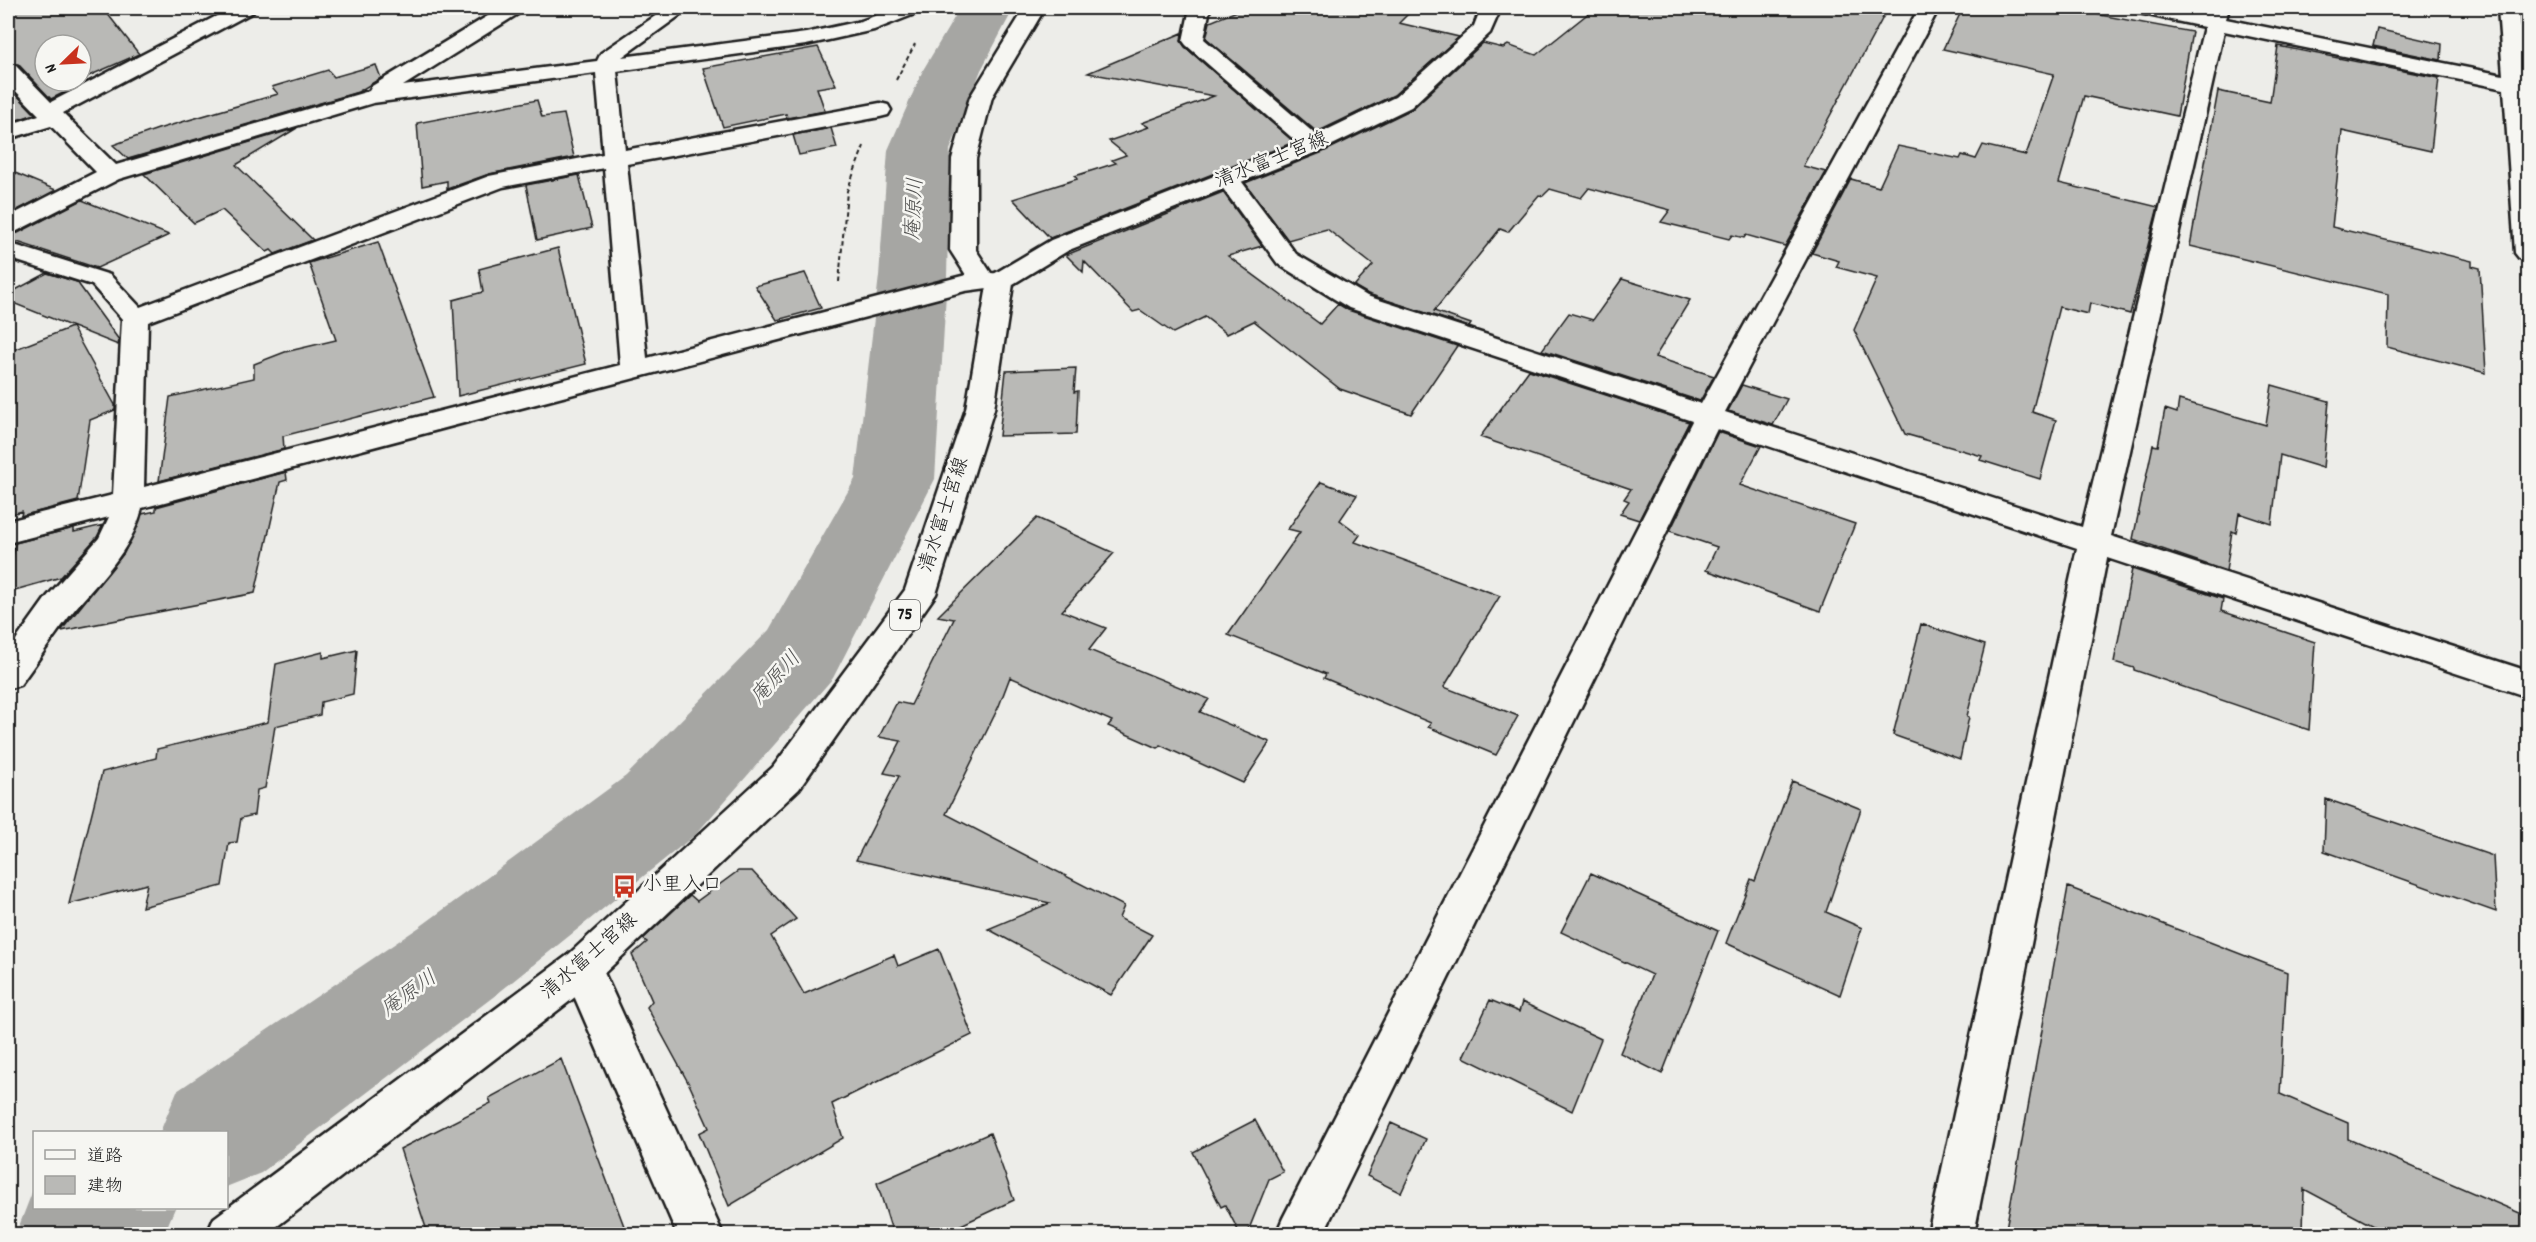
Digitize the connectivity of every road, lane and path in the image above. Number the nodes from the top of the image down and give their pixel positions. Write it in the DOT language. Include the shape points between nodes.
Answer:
graph roads {
  1 [pos="246,8"];
  2 [pos="514,8"];
  3 [pos="680,8"];
  4 [pos="913,8"];
  5 [pos="1035,8"];
  6 [pos="1200,8"];
  7 [pos="1491,8"];
  8 [pos="1929,8"];
  9 [pos="2141,8"];
  10 [pos="2508,8"];
  11 [pos="2218,15"];
  12 [pos="919,36"];
  13 [pos="606,66"];
  14 [pos="8,71"];
  15 [pos="2521,85"];
  16 [pos="371,97"];
  17 [pos="880,110"];
  18 [pos="51,115"];
  19 [pos="8,132"];
  20 [pos="1314,145"];
  21 [pos="615,159"];
  22 [pos="111,174"];
  23 [pos="1228,179"];
  24 [pos="8,226"];
  25 [pos="8,250"];
  26 [pos="2529,254"];
  27 [pos="982,282"];
  28 [pos="842,314"];
  29 [pos="135,318"];
  30 [pos="634,370"];
  31 [pos="1709,416"];
  32 [pos="128,501"];
  33 [pos="8,532"];
  34 [pos="2094,542"];
  35 [pos="8,676"];
  36 [pos="2529,684"];
  37 [pos="582,968"];
  38 [pos="230,1234"];
  39 [pos="700,1234"];
  40 [pos="1299,1234"];
  41 [pos="1951,1234"];
  1 -- 18 [label="street"];
  2 -- 16 [label="street"];
  3 -- 13 [label="street" via="608,57"];
  4 -- 13 [label="street" via="867,26 806,39"];
  5 -- 27 [label="street" via="981,97 964,159 963,250"];
  6 -- 20 [label="street" via="1194,41"];
  7 -- 20 [label="street, 清水富士宮線" via="1483,29 1403,102"];
  8 -- 31 [label="street"];
  9 -- 11 [label="street"];
  10 -- 15 [label="street"];
  11 -- 15 [label="street"];
  11 -- 34 [label="street"];
  12 -- 17 [label="path"];
  13 -- 16 [label="street"];
  13 -- 21 [label="street"];
  14 -- 18 [label="street"];
  15 -- 26 [label="street"];
  16 -- 22 [label="street"];
  17 -- 21 [label="street"];
  17 -- 28 [label="path" via="847,191"];
  18 -- 19 [label="street"];
  18 -- 22 [label="street"];
  20 -- 23 [label="street, 清水富士宮線"];
  21 -- 29 [label="street" via="497,181"];
  21 -- 30 [label="street"];
  22 -- 24 [label="street"];
  23 -- 27 [label="street, 清水富士宮線" via="1060,245"];
  23 -- 31 [label="street" via="1287,259 1358,302"];
  25 -- 29 [label="street" via="101,280"];
  27 -- 28 [label="street"];
  27 -- 37 [label="street, 清水富士宮線 / 75" via="980,409 920,594 786,778"];
  28 -- 30 [label="street"];
  29 -- 32 [label="street"];
  30 -- 32 [label="street"];
  31 -- 34 [label="street"];
  31 -- 40 [label="street"];
  32 -- 33 [label="street"];
  32 -- 35 [label="street" via="112,544 58,607"];
  34 -- 36 [label="street"];
  34 -- 41 [label="street"];
  37 -- 38 [label="street, 清水富士宮線 / 75"];
  37 -- 39 [label="street"];
}
